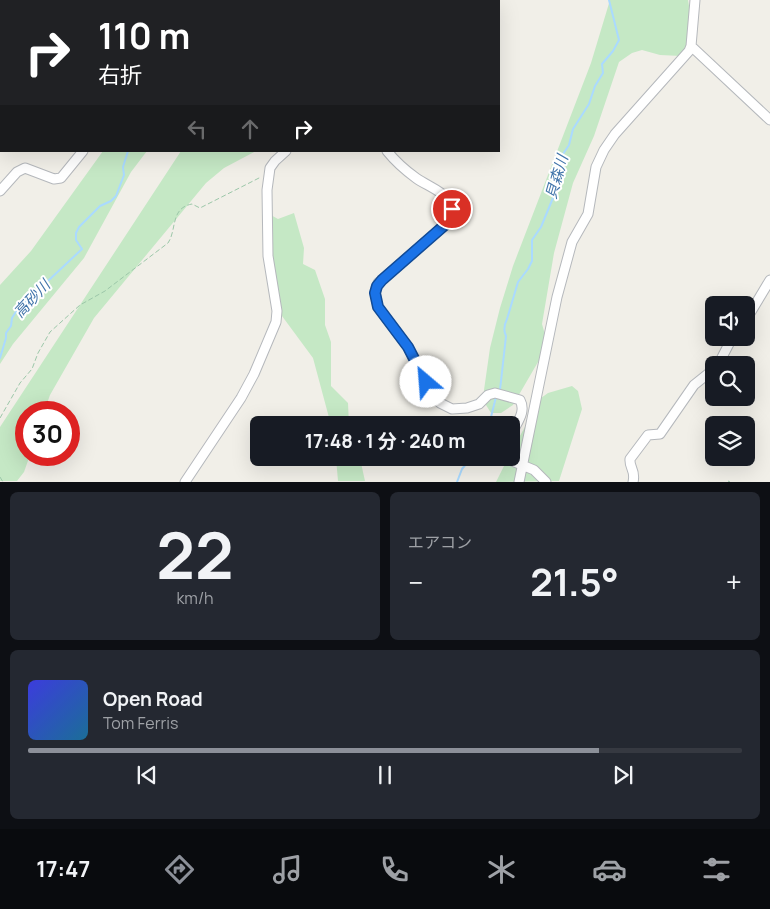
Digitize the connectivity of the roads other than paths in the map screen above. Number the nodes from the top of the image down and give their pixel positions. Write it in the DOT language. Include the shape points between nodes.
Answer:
graph roads {
  1 [pos="694,0"];
  2 [pos="691,46"];
  3 [pos="770,120"];
  4 [pos="83,152"];
  5 [pos="285,152"];
  6 [pos="388,152"];
  7 [pos="0,191"];
  8 [pos="770,280"];
  9 [pos="755,305"];
  10 [pos="705,376"];
  11 [pos="520,416"];
  12 [pos="520,464"];
  13 [pos="523,466"];
  14 [pos="185,482"];
  15 [pos="519,482"];
  16 [pos="546,482"];
  17 [pos="633,482"];
  1 -- 2 [label="street"];
  2 -- 3 [label="street"];
  2 -- 13 [label="street" via="615,134 596,168 588,214 572,242 557,297"];
  4 -- 7 [label="street" via="61,178 54,179 25,168"];
  5 -- 14 [label="street" via="275,160 268,175 266,204 276,322 241,398"];
  6 -- 11 [label="street" via="417,179 447,197 453,212 446,224 378,283 375,293 378,307 408,347 433,396 444,406 467,408 495,393 520,400 523,406"];
  8 -- 9 [label="street"];
  10 -- 17 [label="street" via="694,385 660,434 648,435 630,459 635,474"];
  12 -- 13 [label="street"];
  13 -- 15 [label="street"];
  13 -- 16 [label="street" via="539,474"];
}
